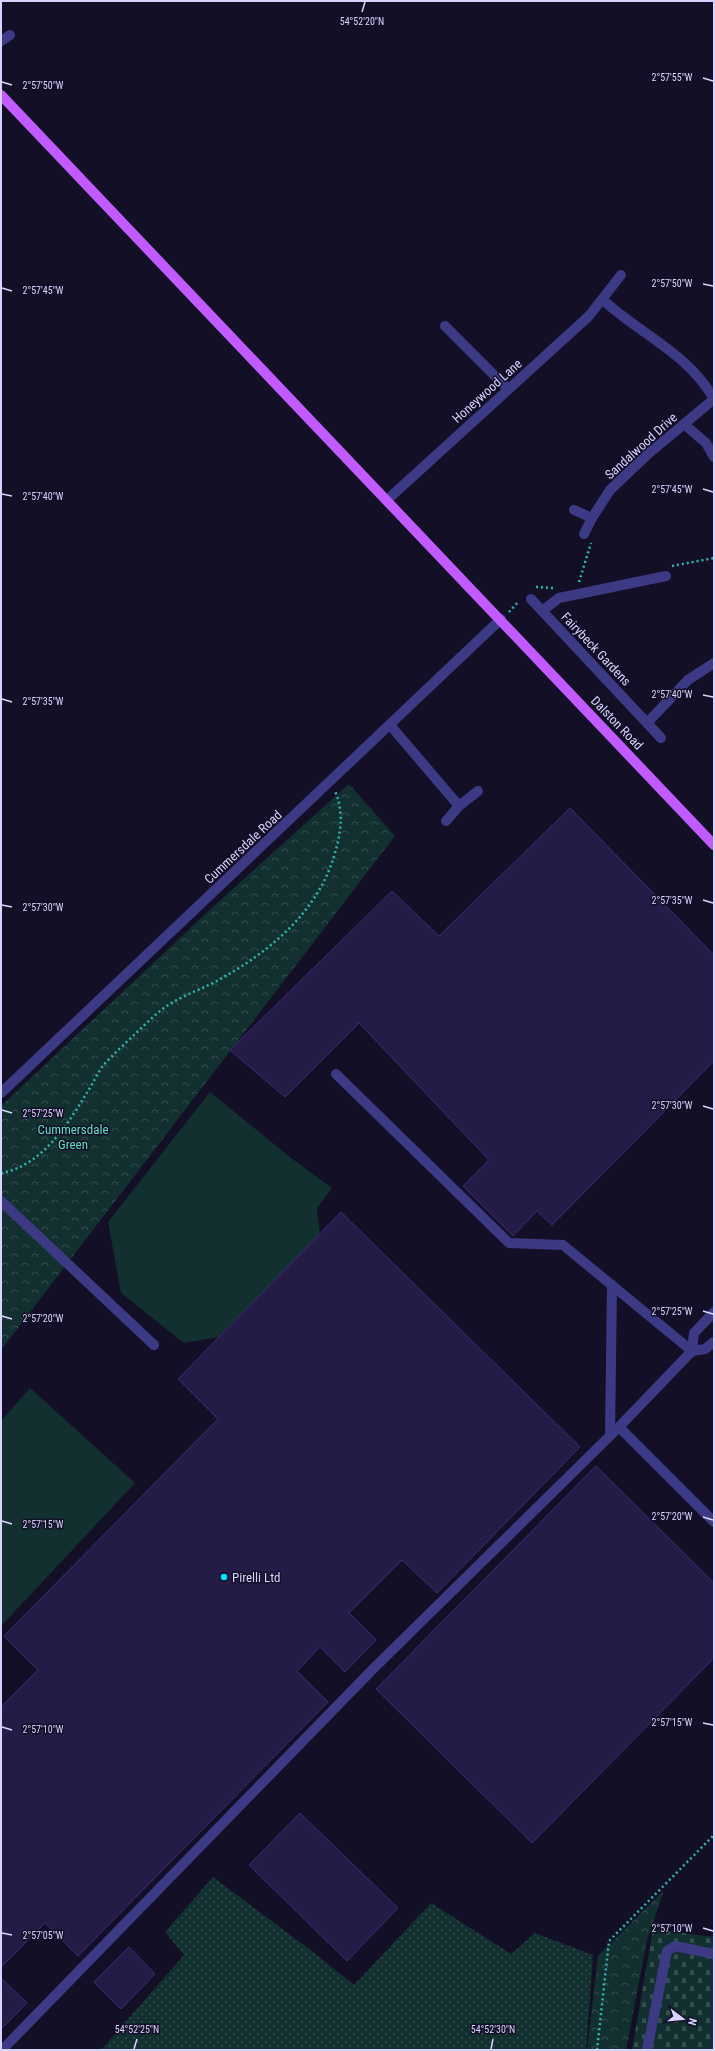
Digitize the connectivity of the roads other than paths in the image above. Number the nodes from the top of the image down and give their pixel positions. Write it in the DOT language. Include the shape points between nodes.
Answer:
graph roads {
  1 [pos="10,35"];
  2 [pos="1,41"];
  3 [pos="1,95"];
  4 [pos="621,275"];
  5 [pos="603,300"];
  6 [pos="445,326"];
  7 [pos="508,389"];
  8 [pos="714,399"];
  9 [pos="684,424"];
  10 [pos="714,457"];
  11 [pos="387,500"];
  12 [pos="574,510"];
  13 [pos="592,518"];
  14 [pos="584,534"];
  15 [pos="666,576"];
  16 [pos="531,599"];
  17 [pos="542,611"];
  18 [pos="501,619"];
  19 [pos="714,663"];
  20 [pos="647,722"];
  21 [pos="390,725"];
  22 [pos="661,738"];
  23 [pos="478,791"];
  24 [pos="459,806"];
  25 [pos="446,821"];
  26 [pos="714,845"];
  27 [pos="336,1074"];
  28 [pos="1,1093"];
  29 [pos="1,1200"];
  30 [pos="612,1285"];
  31 [pos="714,1312"];
  32 [pos="714,1342"];
  33 [pos="154,1345"];
  34 [pos="692,1351"];
  35 [pos="619,1427"];
  36 [pos="610,1435"];
  37 [pos="714,1522"];
  38 [pos="714,1954"];
  39 [pos="2,2050"];
  40 [pos="647,2050"];
  1 -- 2 [label="street"];
  3 -- 11 [label="main road, Dalston Road"];
  4 -- 5 [label="street, Honeywood Lane"];
  5 -- 7 [label="street, Honeywood Lane" via="589,316"];
  5 -- 8 [label="street" via="618,314 677,355"];
  6 -- 7 [label="street"];
  7 -- 11 [label="street, Honeywood Lane"];
  8 -- 9 [label="street, Sandalwood Drive"];
  9 -- 10 [label="street" via="706,442"];
  9 -- 13 [label="street, Sandalwood Drive" via="610,490"];
  11 -- 18 [label="main road, Dalston Road"];
  12 -- 13 [label="street"];
  13 -- 14 [label="street, Sandalwood Drive"];
  15 -- 17 [label="street, Fairybeck Gardens" via="559,598"];
  16 -- 17 [label="street, Fairybeck Gardens"];
  17 -- 20 [label="street, Fairybeck Gardens"];
  18 -- 21 [label="street, Cummersdale Road"];
  18 -- 26 [label="main road, Dalston Road"];
  19 -- 20 [label="street" via="688,680"];
  20 -- 22 [label="street, Fairybeck Gardens"];
  21 -- 24 [label="street"];
  21 -- 28 [label="street, Cummersdale Road"];
  23 -- 24 [label="street"];
  24 -- 25 [label="street"];
  27 -- 30 [label="street" via="508,1244 563,1244"];
  29 -- 33 [label="street"];
  30 -- 34 [label="street"];
  30 -- 36 [label="street"];
  31 -- 34 [label="street" via="694,1333"];
  32 -- 34 [label="street" via="705,1349"];
  34 -- 35 [label="street"];
  35 -- 36 [label="street"];
  35 -- 37 [label="street"];
  36 -- 39 [label="street" via="372,1669"];
  38 -- 40 [label="street" via="675,1946 667,1951"];
}
